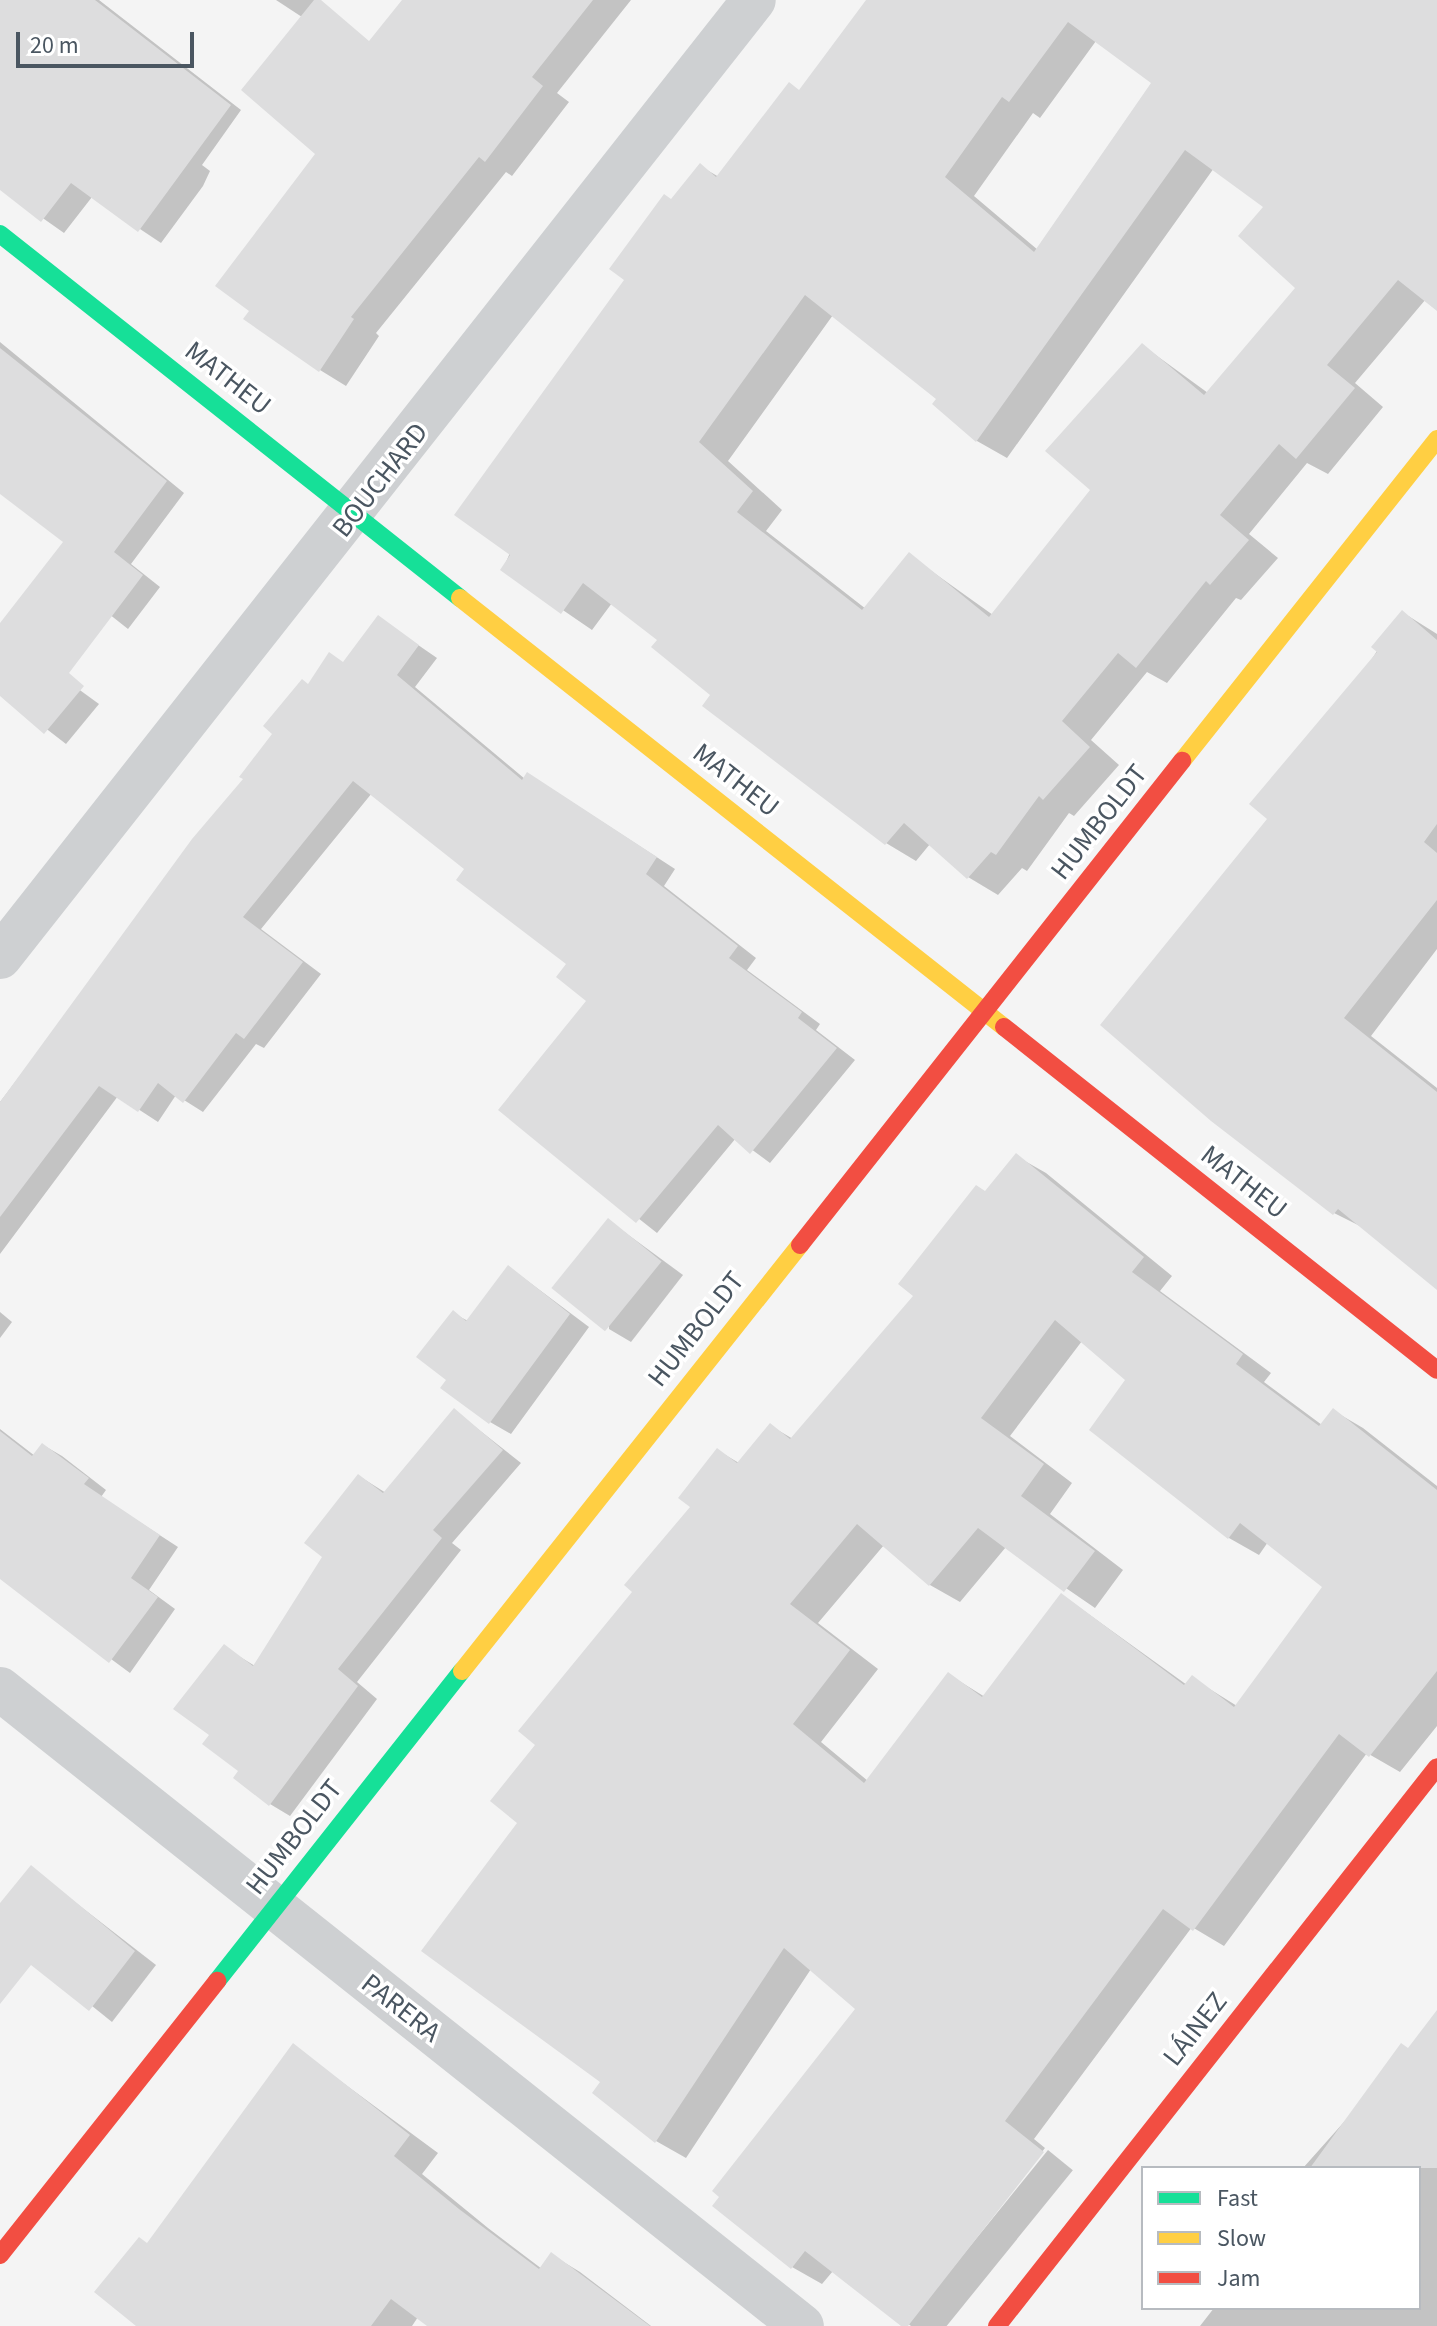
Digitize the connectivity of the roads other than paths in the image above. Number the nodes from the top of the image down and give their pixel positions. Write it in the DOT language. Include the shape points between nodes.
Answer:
graph roads {
  1 [pos="754,0"];
  2 [pos="0,234"];
  3 [pos="1437,439"];
  4 [pos="354,514"];
  5 [pos="0,957"];
  6 [pos="984,1012"];
  7 [pos="1437,1370"];
  8 [pos="0,1689"];
  9 [pos="1437,1767"];
  10 [pos="274,1907"];
  11 [pos="0,2255"];
  12 [pos="802,2326"];
  13 [pos="997,2326"];
  1 -- 4 [label="street, BOUCHARD"];
  2 -- 4 [label="main road, MATHEU"];
  3 -- 6 [label="main road, HUMBOLDT"];
  4 -- 5 [label="street, BOUCHARD"];
  4 -- 6 [label="main road, MATHEU"];
  6 -- 7 [label="main road, MATHEU"];
  6 -- 10 [label="main road, HUMBOLDT"];
  8 -- 10 [label="street, PARERA"];
  9 -- 13 [label="main road, LÁINEZ"];
  10 -- 11 [label="main road, HUMBOLDT"];
  10 -- 12 [label="street, PARERA"];
}
